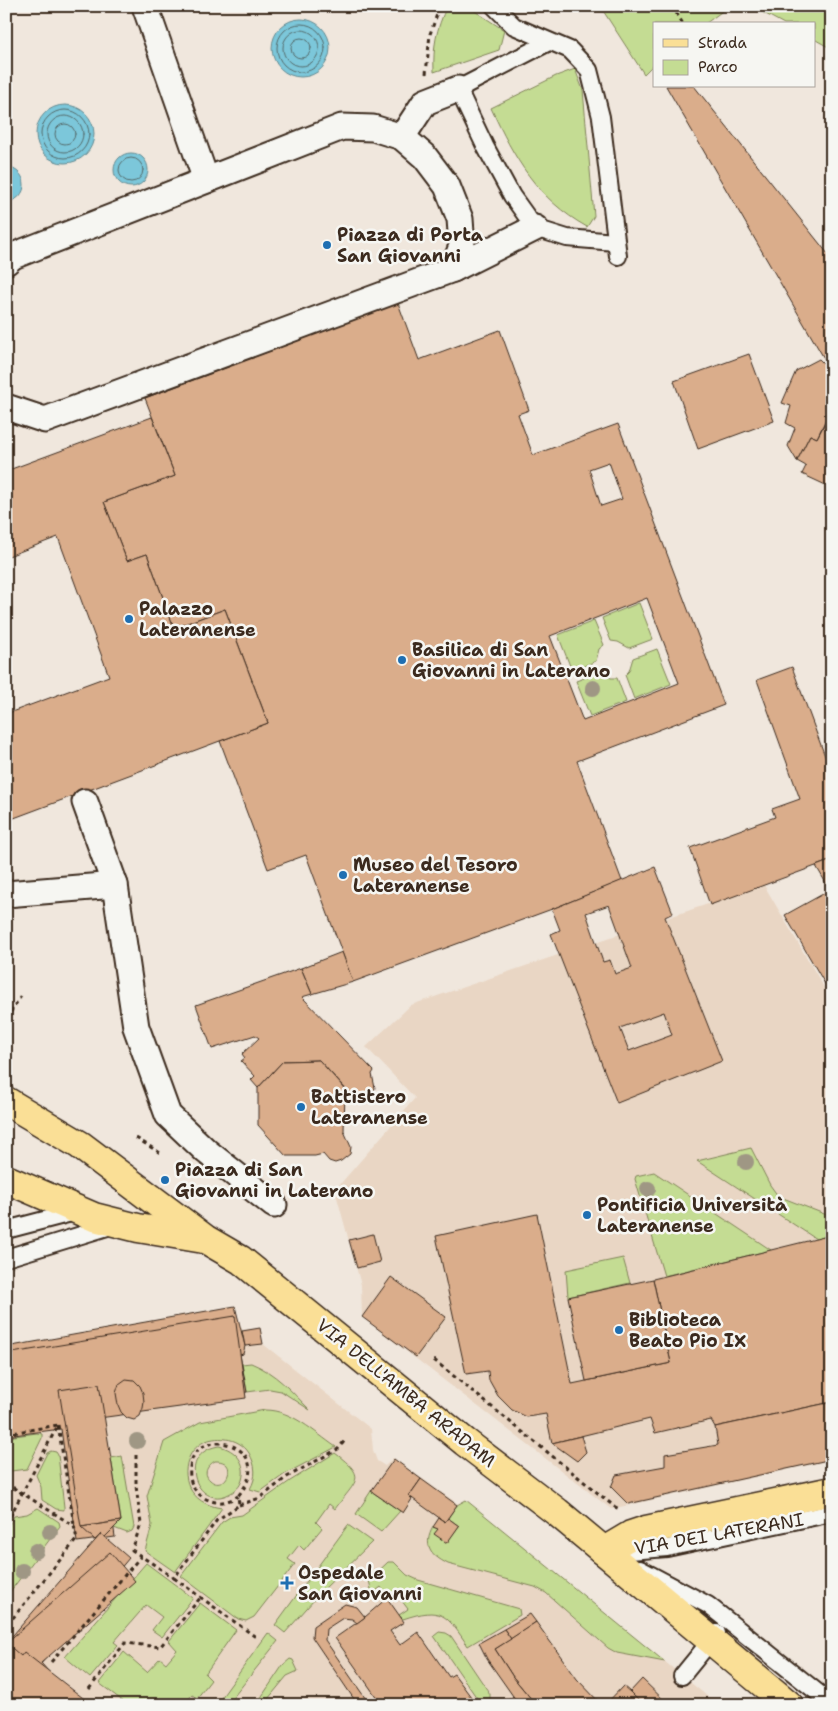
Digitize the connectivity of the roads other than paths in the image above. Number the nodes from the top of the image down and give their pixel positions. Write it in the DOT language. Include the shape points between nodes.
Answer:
graph roads {
  1 [pos="145,6"];
  2 [pos="494,6"];
  3 [pos="549,42"];
  4 [pos="458,89"];
  5 [pos="402,138"];
  6 [pos="206,180"];
  7 [pos="535,228"];
  8 [pos="6,262"];
  9 [pos="453,269"];
  10 [pos="6,407"];
  11 [pos="85,802"];
  12 [pos="115,885"];
  13 [pos="6,894"];
  14 [pos="6,1101"];
  15 [pos="6,1180"];
  16 [pos="274,1205"];
  17 [pos="79,1211"];
  18 [pos="119,1224"];
  19 [pos="6,1230"];
  20 [pos="205,1239"];
  21 [pos="6,1258"];
  22 [pos="832,1491"];
  23 [pos="832,1513"];
  24 [pos="604,1551"];
  25 [pos="719,1630"];
  26 [pos="682,1676"];
  27 [pos="832,1704"];
  28 [pos="789,1705"];
  1 -- 6 [label="street"];
  2 -- 3 [label="lane" via="514,26"];
  3 -- 4 [label="lane"];
  3 -- 7 [label="lane" via="570,50 589,70 601,117 617,249"];
  4 -- 5 [label="street" via="425,102"];
  4 -- 7 [label="lane" via="512,196"];
  5 -- 6 [label="street" via="373,128 342,127"];
  5 -- 9 [label="street" via="425,157 447,186 460,219 462,246"];
  6 -- 8 [label="street" via="13,256"];
  7 -- 9 [label="street"];
  9 -- 10 [label="street" via="45,420"];
  11 -- 12 [label="street"];
  12 -- 13 [label="street"];
  12 -- 16 [label="street" via="136,1027 168,1115"];
  14 -- 20 [label="main road" via="80,1145"];
  15 -- 17 [label="main road"];
  17 -- 18 [label="main road"];
  17 -- 19 [label="lane"];
  18 -- 20 [label="main road"];
  18 -- 21 [label="lane"];
  20 -- 24 [label="main road, VIA DELL'AMBA ARADAM" via="263,1278"];
  22 -- 24 [label="main road, VIA DEI LATERANI" via="646,1530 630,1535"];
  23 -- 24 [label="lane, VIA DEI LATERANI" via="667,1548"];
  24 -- 25 [label="main road, VIA DELL'AMBA ARADAM"];
  25 -- 26 [label="lane"];
  25 -- 27 [label="lane, VIA DELL'AMBA ARADAM"];
  25 -- 28 [label="main road, VIA DELL'AMBA ARADAM"];
}
